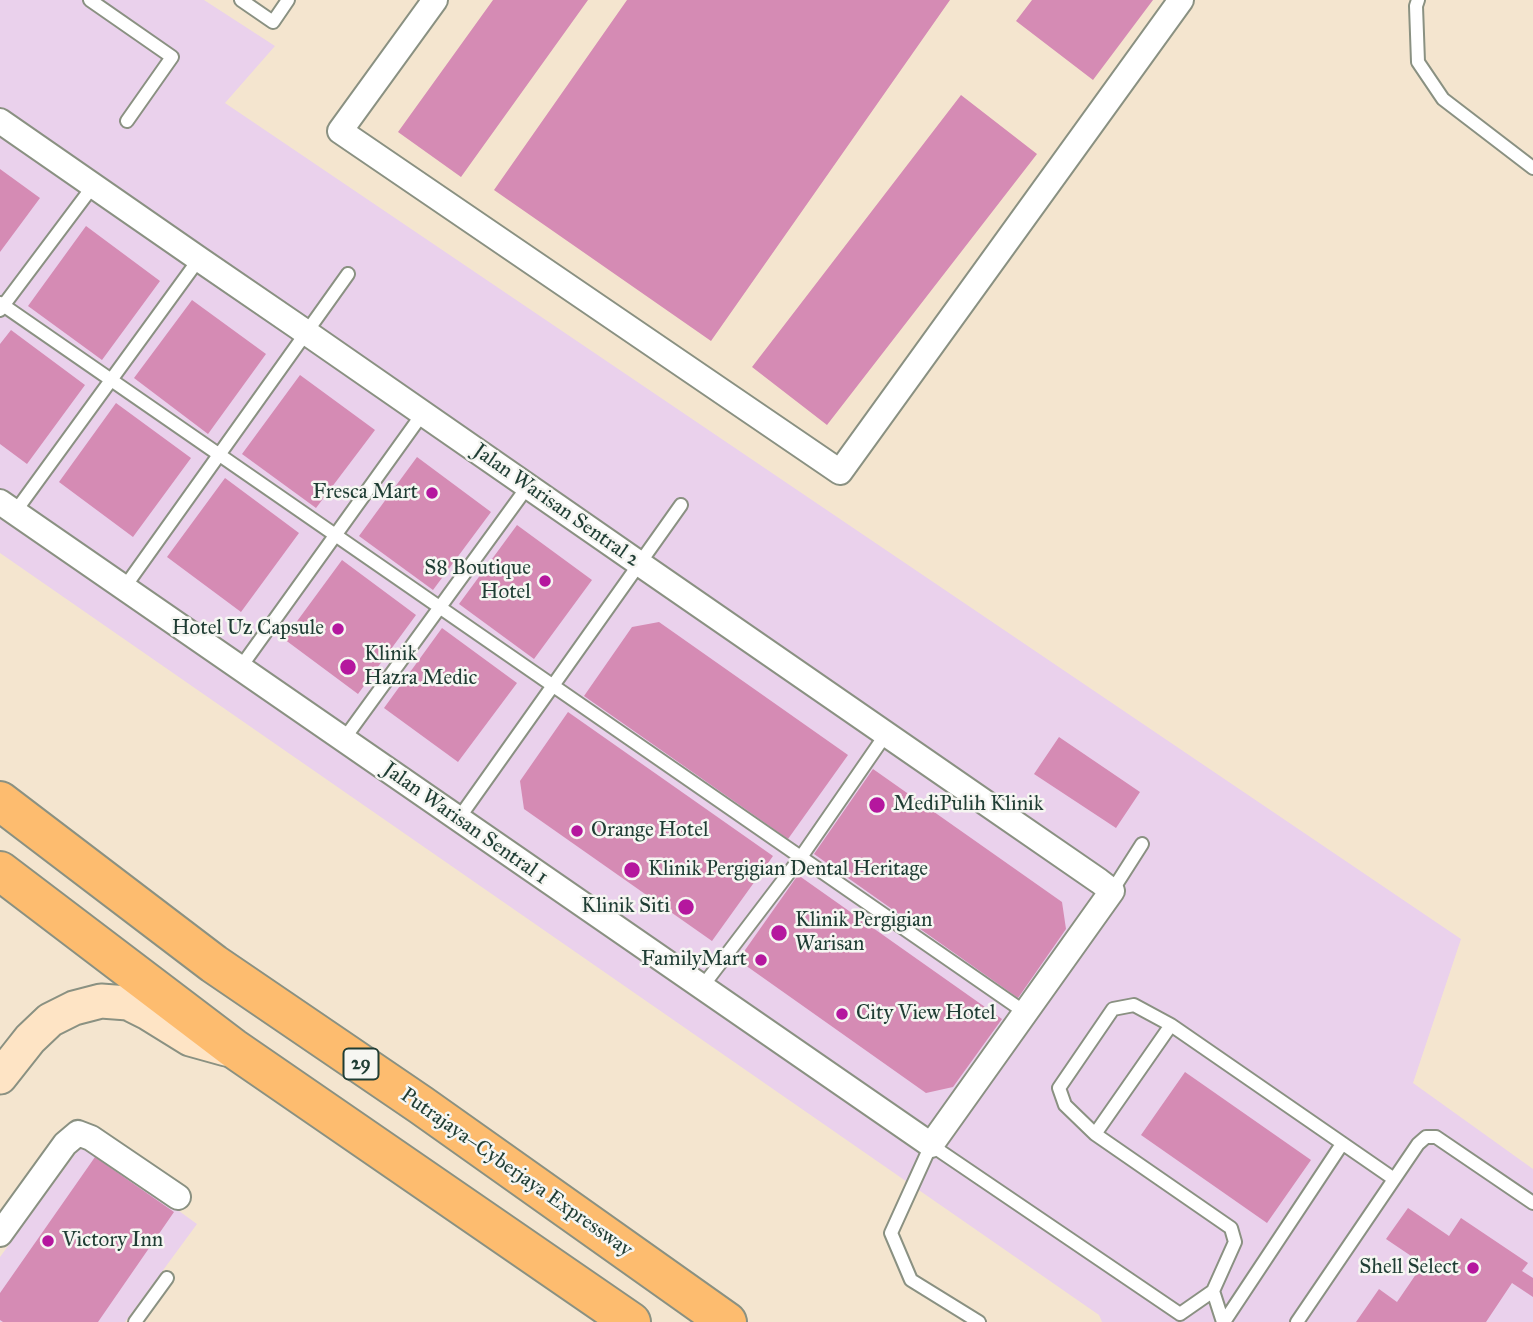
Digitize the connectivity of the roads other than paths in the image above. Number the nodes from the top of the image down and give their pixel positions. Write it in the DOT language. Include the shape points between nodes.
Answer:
graph roads {
  1 [pos="90,0"];
  2 [pos="241,0"];
  3 [pos="288,0"];
  4 [pos="435,0"];
  5 [pos="1181,0"];
  6 [pos="1418,0"];
  7 [pos="0,121"];
  8 [pos="127,121"];
  9 [pos="1533,168"];
  10 [pos="93,186"];
  11 [pos="199,259"];
  12 [pos="348,274"];
  13 [pos="1,306"];
  14 [pos="306,333"];
  15 [pos="111,380"];
  16 [pos="423,413"];
  17 [pos="219,455"];
  18 [pos="528,486"];
  19 [pos="681,505"];
  20 [pos="7,507"];
  21 [pos="335,535"];
  22 [pos="640,564"];
  23 [pos="124,588"];
  24 [pos="441,608"];
  25 [pos="240,668"];
  26 [pos="553,685"];
  27 [pos="886,734"];
  28 [pos="344,740"];
  29 [pos="0,801"];
  30 [pos="458,818"];
  31 [pos="1142,844"];
  32 [pos="801,857"];
  33 [pos="0,872"];
  34 [pos="1112,891"];
  35 [pos="702,987"];
  36 [pos="1026,1013"];
  37 [pos="1171,1025"];
  38 [pos="243,1054"];
  39 [pos="0,1077"];
  40 [pos="1095,1134"];
  41 [pos="1342,1144"];
  42 [pos="931,1145"];
  43 [pos="1394,1179"];
  44 [pos="178,1197"];
  45 [pos="1533,1203"];
  46 [pos="0,1234"];
  47 [pos="167,1278"];
  48 [pos="1213,1291"];
  49 [pos="1181,1318"];
  50 [pos="135,1322"];
  51 [pos="631,1322"];
  52 [pos="727,1322"];
  53 [pos="979,1322"];
  54 [pos="1223,1322"];
  55 [pos="1297,1322"];
  1 -- 8 [label="lane" via="172,57"];
  2 -- 3 [label="lane" via="273,22"];
  4 -- 5 [label="street" via="340,131 840,472"];
  6 -- 9 [label="lane" via="1418,62 1443,99"];
  7 -- 10 [label="street, Jalan Warisan Sentral 2"];
  10 -- 11 [label="street, Jalan Warisan Sentral 2"];
  10 -- 13 [label="lane"];
  11 -- 14 [label="street, Jalan Warisan Sentral 2"];
  11 -- 15 [label="lane"];
  12 -- 14 [label="lane"];
  13 -- 15 [label="lane"];
  14 -- 16 [label="street, Jalan Warisan Sentral 2"];
  14 -- 17 [label="lane"];
  15 -- 17 [label="lane"];
  15 -- 20 [label="lane"];
  16 -- 18 [label="street, Jalan Warisan Sentral 2"];
  16 -- 21 [label="lane"];
  17 -- 21 [label="lane"];
  17 -- 23 [label="lane"];
  18 -- 22 [label="street, Jalan Warisan Sentral 2"];
  18 -- 24 [label="lane"];
  19 -- 22 [label="lane"];
  20 -- 23 [label="street, Jalan Warisan Sentral 1"];
  21 -- 24 [label="lane"];
  21 -- 25 [label="lane"];
  22 -- 26 [label="lane"];
  22 -- 27 [label="street, Jalan Warisan Sentral 2"];
  23 -- 25 [label="street, Jalan Warisan Sentral 1"];
  24 -- 26 [label="lane"];
  24 -- 28 [label="lane"];
  25 -- 28 [label="street, Jalan Warisan Sentral 1"];
  26 -- 30 [label="lane"];
  26 -- 32 [label="lane"];
  27 -- 32 [label="lane"];
  27 -- 34 [label="street, Jalan Warisan Sentral 2"];
  28 -- 30 [label="street, Jalan Warisan Sentral 1"];
  29 -- 52 [label="highway, Putrajaya–Cyberjaya Expressway / 29" via="214,964"];
  30 -- 35 [label="street, Jalan Warisan Sentral 1"];
  31 -- 34 [label="lane"];
  32 -- 35 [label="lane"];
  32 -- 36 [label="lane"];
  33 -- 38 [label="highway"];
  34 -- 36 [label="street"];
  35 -- 42 [label="street, Jalan Warisan Sentral 1"];
  36 -- 42 [label="street"];
  37 -- 40 [label="lane"];
  37 -- 40 [label="lane" via="1134,1005 1113,1009 1059,1088 1065,1105"];
  37 -- 41 [label="lane"];
  38 -- 39 [label="street" via="190,1039 128,1003 101,1001 50,1020"];
  38 -- 51 [label="highway"];
  40 -- 48 [label="lane" via="1231,1228 1235,1242"];
  41 -- 43 [label="lane"];
  41 -- 54 [label="lane"];
  42 -- 49 [label="lane"];
  42 -- 53 [label="lane" via="891,1233 911,1279"];
  43 -- 45 [label="lane" via="1418,1144 1426,1137 1436,1137"];
  43 -- 55 [label="lane"];
  44 -- 46 [label="street" via="78,1133 65,1144"];
  47 -- 50 [label="lane"];
  48 -- 49 [label="lane"];
  48 -- 54 [label="lane"];
}
